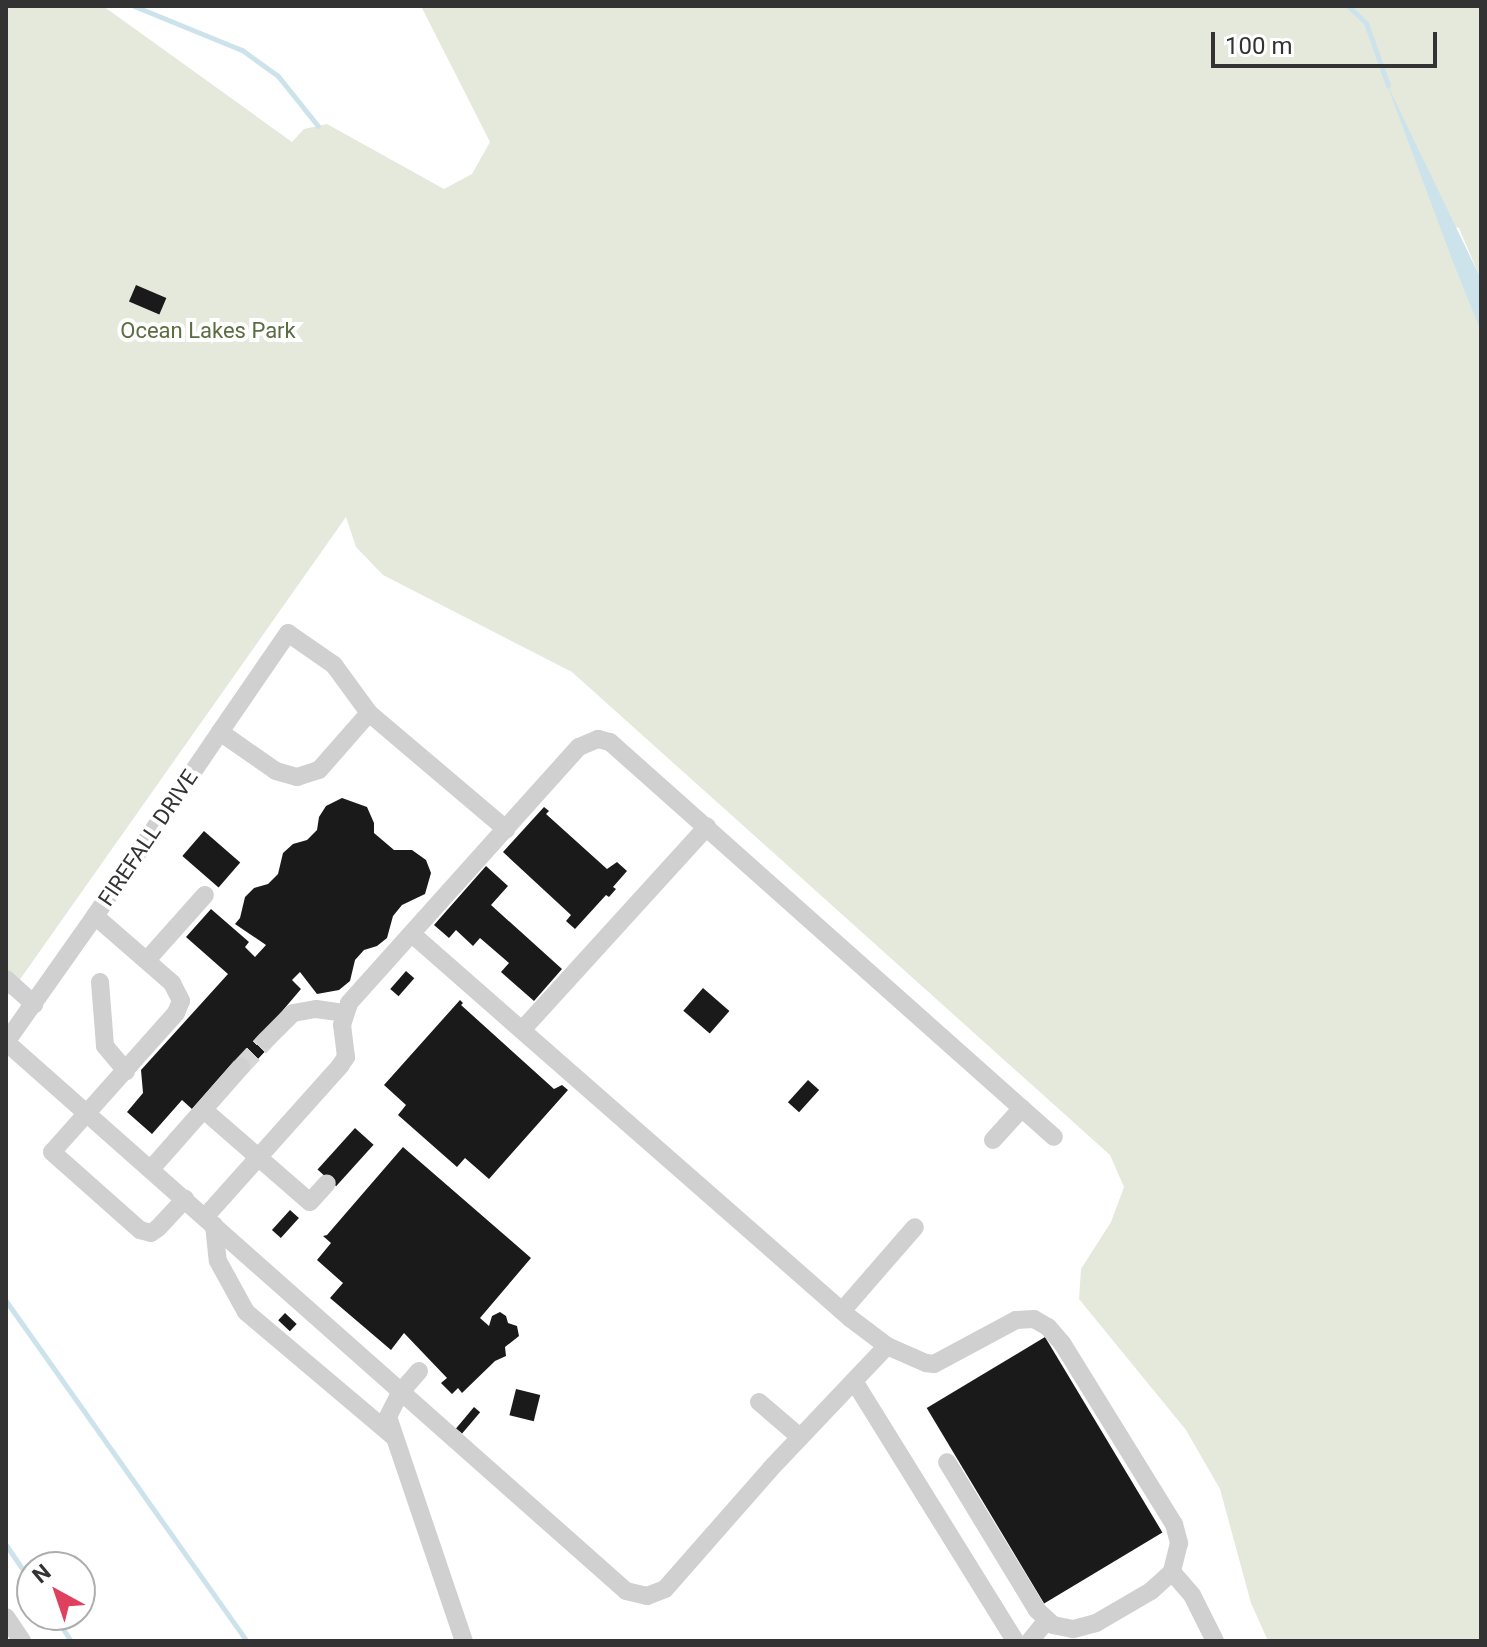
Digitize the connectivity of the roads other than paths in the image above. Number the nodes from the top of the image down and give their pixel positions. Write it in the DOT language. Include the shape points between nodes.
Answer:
graph roads {
  1 [pos="369,713"];
  2 [pos="220,732"];
  3 [pos="707,827"];
  4 [pos="506,829"];
  5 [pos="205,895"];
  6 [pos="95,916"];
  7 [pos="412,934"];
  8 [pos="147,960"];
  9 [pos="6,979"];
  10 [pos="100,982"];
  11 [pos="34,1004"];
  12 [pos="344,1013"];
  13 [pos="522,1030"];
  14 [pos="266,1040"];
  15 [pos="6,1042"];
  16 [pos="241,1067"];
  17 [pos="126,1071"];
  18 [pos="1022,1108"];
  19 [pos="204,1110"];
  20 [pos="87,1114"];
  21 [pos="1054,1137"];
  22 [pos="993,1140"];
  23 [pos="259,1158"];
  24 [pos="151,1169"];
  25 [pos="327,1183"];
  26 [pos="185,1199"];
  27 [pos="209,1221"];
  28 [pos="915,1227"];
  29 [pos="842,1311"];
  30 [pos="887,1346"];
  31 [pos="419,1371"];
  32 [pos="854,1381"];
  33 [pos="400,1393"];
  34 [pos="759,1402"];
  35 [pos="394,1437"];
  36 [pos="800,1437"];
  37 [pos="947,1462"];
  38 [pos="1172,1572"];
  39 [pos="6,1617"];
  40 [pos="1047,1620"];
  41 [pos="22,1641"];
  42 [pos="464,1641"];
  43 [pos="1015,1641"];
  44 [pos="1030,1641"];
  45 [pos="1215,1641"];
  1 -- 2 [label="street" via="319,770 297,777 276,771"];
  1 -- 2 [label="street, FIREFALL DRIVE" via="334,665 288,633"];
  1 -- 4 [label="street"];
  2 -- 6 [label="street, FIREFALL DRIVE"];
  3 -- 4 [label="street" via="610,742 598,739 579,747"];
  3 -- 13 [label="street"];
  3 -- 18 [label="street"];
  4 -- 7 [label="street"];
  5 -- 8 [label="street"];
  6 -- 8 [label="street"];
  6 -- 11 [label="street, FIREFALL DRIVE"];
  7 -- 12 [label="street"];
  7 -- 13 [label="street"];
  8 -- 17 [label="street" via="177,988 180,1007"];
  9 -- 11 [label="street"];
  10 -- 17 [label="street" via="105,1046"];
  11 -- 15 [label="street, FIREFALL DRIVE"];
  12 -- 14 [label="street" via="293,1013"];
  12 -- 23 [label="street" via="346,1057"];
  13 -- 29 [label="street"];
  15 -- 20 [label="street"];
  16 -- 19 [label="street"];
  17 -- 20 [label="street"];
  18 -- 21 [label="street"];
  18 -- 22 [label="street"];
  19 -- 23 [label="street"];
  19 -- 24 [label="street"];
  20 -- 24 [label="street"];
  20 -- 26 [label="street" via="52,1152 140,1230 151,1233"];
  23 -- 25 [label="street" via="310,1202"];
  23 -- 27 [label="street"];
  24 -- 26 [label="street"];
  26 -- 27 [label="street"];
  27 -- 33 [label="street"];
  27 -- 35 [label="street" via="218,1261 246,1312"];
  28 -- 29 [label="street"];
  29 -- 30 [label="street"];
  30 -- 32 [label="street"];
  30 -- 38 [label="street" via="934,1364 1016,1320 1034,1319 1048,1327 1174,1524 1179,1543"];
  31 -- 33 [label="street"];
  32 -- 36 [label="street"];
  32 -- 43 [label="street"];
  33 -- 35 [label="street" via="388,1417"];
  33 -- 36 [label="street" via="615,1583 647,1596 675,1579"];
  34 -- 36 [label="street"];
  35 -- 42 [label="street"];
  37 -- 40 [label="street"];
  38 -- 40 [label="street" via="1151,1591 1084,1628"];
  38 -- 45 [label="street" via="1192,1595"];
  39 -- 41 [label="street"];
  40 -- 44 [label="street"];
}
